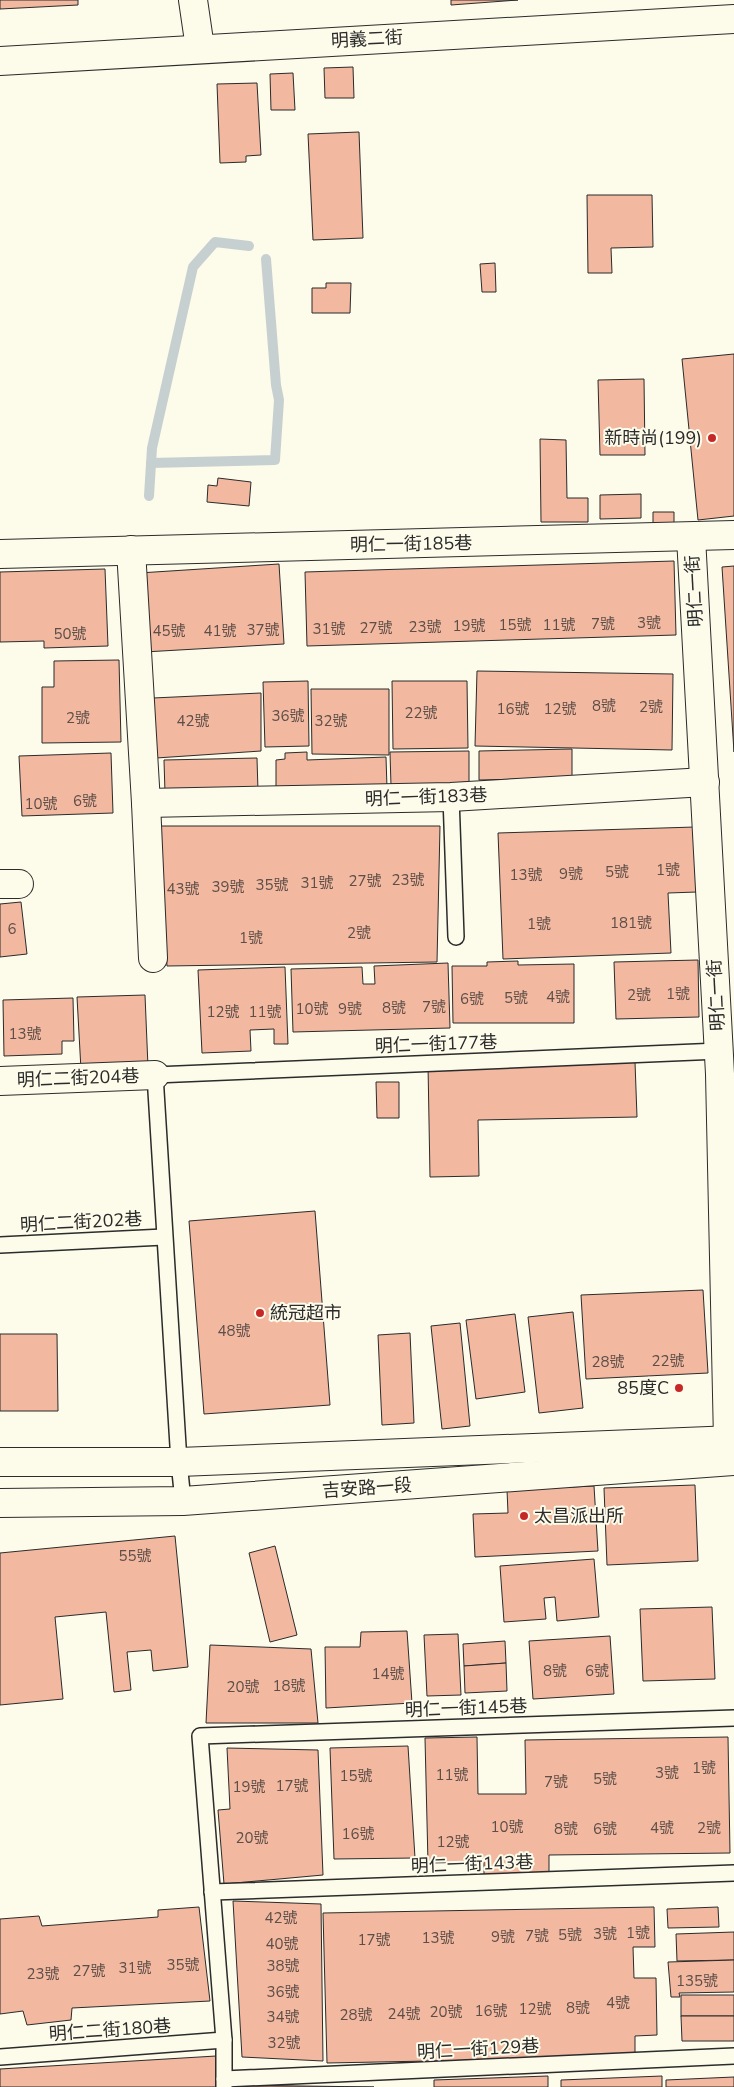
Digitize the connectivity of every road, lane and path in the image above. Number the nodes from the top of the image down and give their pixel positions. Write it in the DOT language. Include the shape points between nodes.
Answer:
graph roads {
  1 [pos="194,0"];
  2 [pos="734,19"];
  3 [pos="200,48"];
  4 [pos="0,61"];
  5 [pos="734,535"];
  6 [pos="691,537"];
  7 [pos="131,550"];
  8 [pos="0,554"];
  9 [pos="704,782"];
  10 [pos="451,797"];
  11 [pos="146,803"];
  12 [pos="456,937"];
  13 [pos="153,958"];
  14 [pos="724,1066"];
  15 [pos="155,1075"];
  16 [pos="0,1081"];
  17 [pos="164,1237"];
  18 [pos="0,1245"];
  19 [pos="732,1448"];
  20 [pos="0,1462"];
  21 [pos="179,1462"];
  22 [pos="183,1501"];
  23 [pos="0,1503"];
  24 [pos="734,1718"];
  25 [pos="734,1873"];
  26 [pos="212,1892"];
  27 [pos="224,2040"];
  28 [pos="734,2056"];
  29 [pos="0,2057"];
  30 [pos="224,2083"];
  1 -- 3 [label="street"];
  2 -- 3 [label="street, 明義二街"];
  3 -- 4 [label="street, 明義二街"];
  5 -- 6 [label="street, 明仁一街185巷"];
  6 -- 7 [label="street, 明仁一街185巷"];
  6 -- 9 [label="street, 明仁一街"];
  7 -- 8 [label="street, 明仁一街185巷"];
  7 -- 11 [label="street"];
  9 -- 10 [label="street, 明仁一街183巷"];
  9 -- 14 [label="street, 明仁一街"];
  10 -- 11 [label="street, 明仁一街183巷"];
  10 -- 12 [label="lane"];
  11 -- 13 [label="street"];
  14 -- 15 [label="lane, 明仁一街177巷"];
  14 -- 19 [label="street, 明仁一街"];
  15 -- 16 [label="street, 明仁二街204巷"];
  15 -- 17 [label="lane"];
  17 -- 18 [label="lane, 明仁二街202巷"];
  17 -- 21 [label="lane"];
  19 -- 21 [label="street, 吉安路一段"];
  19 -- 22 [label="street, 吉安路一段"];
  20 -- 21 [label="street, 吉安路一段"];
  21 -- 22 [label="lane"];
  22 -- 23 [label="street, 吉安路一段"];
  24 -- 26 [label="lane, 明仁一街145巷" via="200,1736"];
  25 -- 26 [label="lane, 明仁一街143巷"];
  26 -- 27 [label="lane"];
  27 -- 29 [label="lane, 明仁二街180巷"];
  27 -- 30 [label="lane"];
  28 -- 30 [label="lane, 明仁一街129巷"];
}
